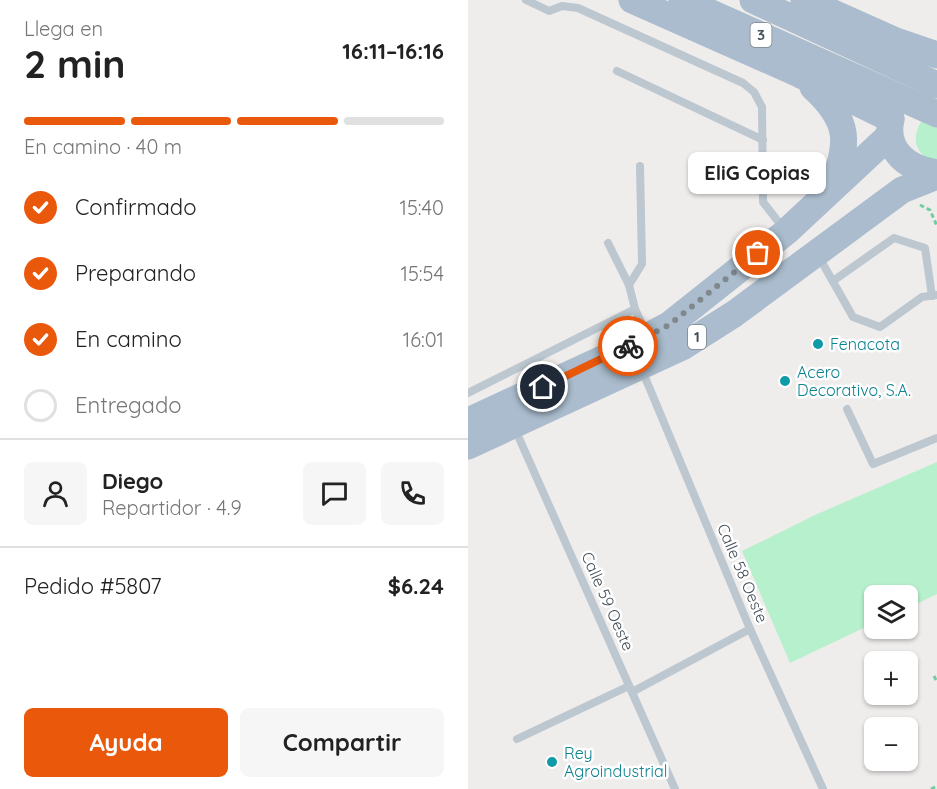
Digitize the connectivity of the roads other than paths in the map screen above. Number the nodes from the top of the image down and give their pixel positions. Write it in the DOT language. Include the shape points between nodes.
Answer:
graph roads {
  1 [pos="526,0"];
  2 [pos="632,0"];
  3 [pos="682,0"];
  4 [pos="753,0"];
  5 [pos="804,0"];
  6 [pos="859,37"];
  7 [pos="937,56"];
  8 [pos="937,68"];
  9 [pos="617,71"];
  10 [pos="799,74"];
  11 [pos="839,82"];
  12 [pos="937,85"];
  13 [pos="937,114"];
  14 [pos="890,128"];
  15 [pos="763,140"];
  16 [pos="640,166"];
  17 [pos="937,175"];
  18 [pos="830,193"];
  19 [pos="786,231"];
  20 [pos="608,243"];
  21 [pos="816,253"];
  22 [pos="833,281"];
  23 [pos="629,285"];
  24 [pos="935,295"];
  25 [pos="635,309"];
  26 [pos="648,336"];
  27 [pos="641,367"];
  28 [pos="468,393"];
  29 [pos="847,409"];
  30 [pos="468,421"];
  31 [pos="513,426"];
  32 [pos="937,438"];
  33 [pos="468,446"];
  34 [pos="750,629"];
  35 [pos="630,689"];
  36 [pos="517,739"];
  37 [pos="675,789"];
  38 [pos="823,789"];
  1 -- 15 [label="lane" via="549,11 562,6 578,8 743,83 754,92 762,107"];
  2 -- 10 [label="main road"];
  3 -- 11 [label="main road, 3"];
  4 -- 6 [label="main road, 3"];
  5 -- 6 [label="main road"];
  6 -- 7 [label="main road"];
  6 -- 11 [label="main road" via="890,53 889,75 872,90"];
  6 -- 12 [label="main road, 3"];
  8 -- 14 [label="main road, 1" via="914,84 898,102"];
  9 -- 15 [label="lane"];
  10 -- 11 [label="main road"];
  10 -- 18 [label="main road" via="830,103 844,128 843,156"];
  11 -- 13 [label="main road, 3"];
  11 -- 14 [label="main road"];
  14 -- 17 [label="main road" via="901,158"];
  14 -- 18 [label="main road, 1"];
  15 -- 19 [label="lane" via="764,202"];
  16 -- 23 [label="lane" via="642,264"];
  17 -- 21 [label="main road, 1" via="902,190"];
  18 -- 19 [label="main road, 1"];
  19 -- 26 [label="main road, 1" via="669,325"];
  20 -- 23 [label="lane"];
  21 -- 22 [label="lane"];
  21 -- 27 [label="main road, 1" via="734,314"];
  22 -- 24 [label="lane" via="853,317 880,327 922,297"];
  22 -- 24 [label="lane" via="894,238 925,248"];
  23 -- 25 [label="lane"];
  25 -- 26 [label="lane"];
  25 -- 28 [label="lane"];
  26 -- 30 [label="main road, 1"];
  27 -- 31 [label="main road, 1"];
  27 -- 34 [label="lane, Calle 58 Oeste"];
  29 -- 32 [label="lane" via="873,464"];
  31 -- 33 [label="main road, 1"];
  31 -- 35 [label="lane, Calle 59 Oeste"];
  34 -- 35 [label="lane"];
  34 -- 38 [label="lane, Calle 58 Oeste"];
  35 -- 36 [label="lane"];
  35 -- 37 [label="lane, Calle 59 Oeste"];
}
